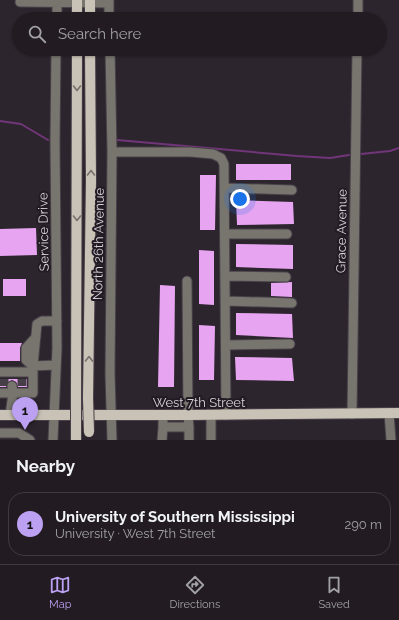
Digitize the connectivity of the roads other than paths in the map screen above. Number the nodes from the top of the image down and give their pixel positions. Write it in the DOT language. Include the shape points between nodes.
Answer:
graph roads {
  1 [pos="358,0"];
  2 [pos="57,1"];
  3 [pos="77,1"];
  4 [pos="90,1"];
  5 [pos="109,1"];
  6 [pos="20,2"];
  7 [pos="57,12"];
  8 [pos="77,12"];
  9 [pos="90,12"];
  10 [pos="110,12"];
  11 [pos="358,12"];
  12 [pos="56,56"];
  13 [pos="77,56"];
  14 [pos="90,56"];
  15 [pos="110,56"];
  16 [pos="357,56"];
  17 [pos="112,152"];
  18 [pos="225,188"];
  19 [pos="292,190"];
  20 [pos="225,234"];
  21 [pos="287,234"];
  22 [pos="226,276"];
  23 [pos="286,276"];
  24 [pos="187,281"];
  25 [pos="226,302"];
  26 [pos="292,303"];
  27 [pos="57,321"];
  28 [pos="290,344"];
  29 [pos="226,345"];
  30 [pos="56,365"];
  31 [pos="33,369"];
  32 [pos="7,382"];
  33 [pos="22,382"];
  34 [pos="394,413"];
  35 [pos="111,414"];
  36 [pos="352,414"];
  37 [pos="5,415"];
  38 [pos="54,415"];
  39 [pos="163,415"];
  40 [pos="188,415"];
  41 [pos="211,415"];
  42 [pos="226,415"];
  43 [pos="163,427"];
  44 [pos="189,427"];
  45 [pos="0,433"];
  46 [pos="76,436"];
  47 [pos="89,436"];
  48 [pos="30,440"];
  49 [pos="53,440"];
  50 [pos="112,440"];
  51 [pos="162,440"];
  52 [pos="189,440"];
  53 [pos="211,440"];
  54 [pos="391,440"];
  1 -- 11 [label="street"];
  2 -- 3 [label="street"];
  2 -- 6 [label="street"];
  2 -- 7 [label="street"];
  3 -- 4 [label="street"];
  3 -- 8 [label="main road"];
  4 -- 5 [label="street"];
  4 -- 9 [label="main road"];
  5 -- 10 [label="street"];
  12 -- 27 [label="street, Service Drive"];
  13 -- 46 [label="main road, one-way, bridge"];
  47 -- 14 [label="main road, one-way, bridge"];
  15 -- 17 [label="street, North 26th Avenue"];
  16 -- 36 [label="street, Grace Avenue"];
  17 -- 18 [label="street" via="213,154 221,158 224,164"];
  17 -- 35 [label="street, North 26th Avenue"];
  18 -- 19 [label="street"];
  18 -- 20 [label="street"];
  20 -- 21 [label="street"];
  20 -- 22 [label="street"];
  22 -- 23 [label="street"];
  22 -- 25 [label="street"];
  24 -- 40 [label="street"];
  25 -- 26 [label="street"];
  25 -- 29 [label="street"];
  27 -- 30 [label="street, Service Drive"];
  27 -- 31 [label="street" via="42,321 38,324"];
  28 -- 29 [label="street"];
  29 -- 42 [label="street"];
  30 -- 31 [label="street"];
  30 -- 38 [label="street, Service Drive"];
  31 -- 33 [label="street"];
  31 -- 33 [label="street" via="33,392"];
  32 -- 33 [label="street"];
  32 -- 33 [label="street"];
  32 -- 37 [label="street"];
  34 -- 36 [label="main road, West 7th Street"];
  34 -- 54 [label="street"];
  35 -- 38 [label="main road, West 7th Street"];
  35 -- 39 [label="main road, West 7th Street"];
  35 -- 50 [label="street, North 26th Avenue"];
  36 -- 42 [label="main road, West 7th Street"];
  37 -- 38 [label="main road, West 7th Street"];
  38 -- 49 [label="street, Service Drive"];
  39 -- 40 [label="main road, West 7th Street"];
  39 -- 43 [label="street"];
  40 -- 41 [label="main road, West 7th Street"];
  40 -- 44 [label="street"];
  41 -- 42 [label="main road, West 7th Street"];
  41 -- 53 [label="street"];
  43 -- 44 [label="street"];
  43 -- 51 [label="street"];
  44 -- 52 [label="street"];
  45 -- 48 [label="street" via="20,432"];
}
